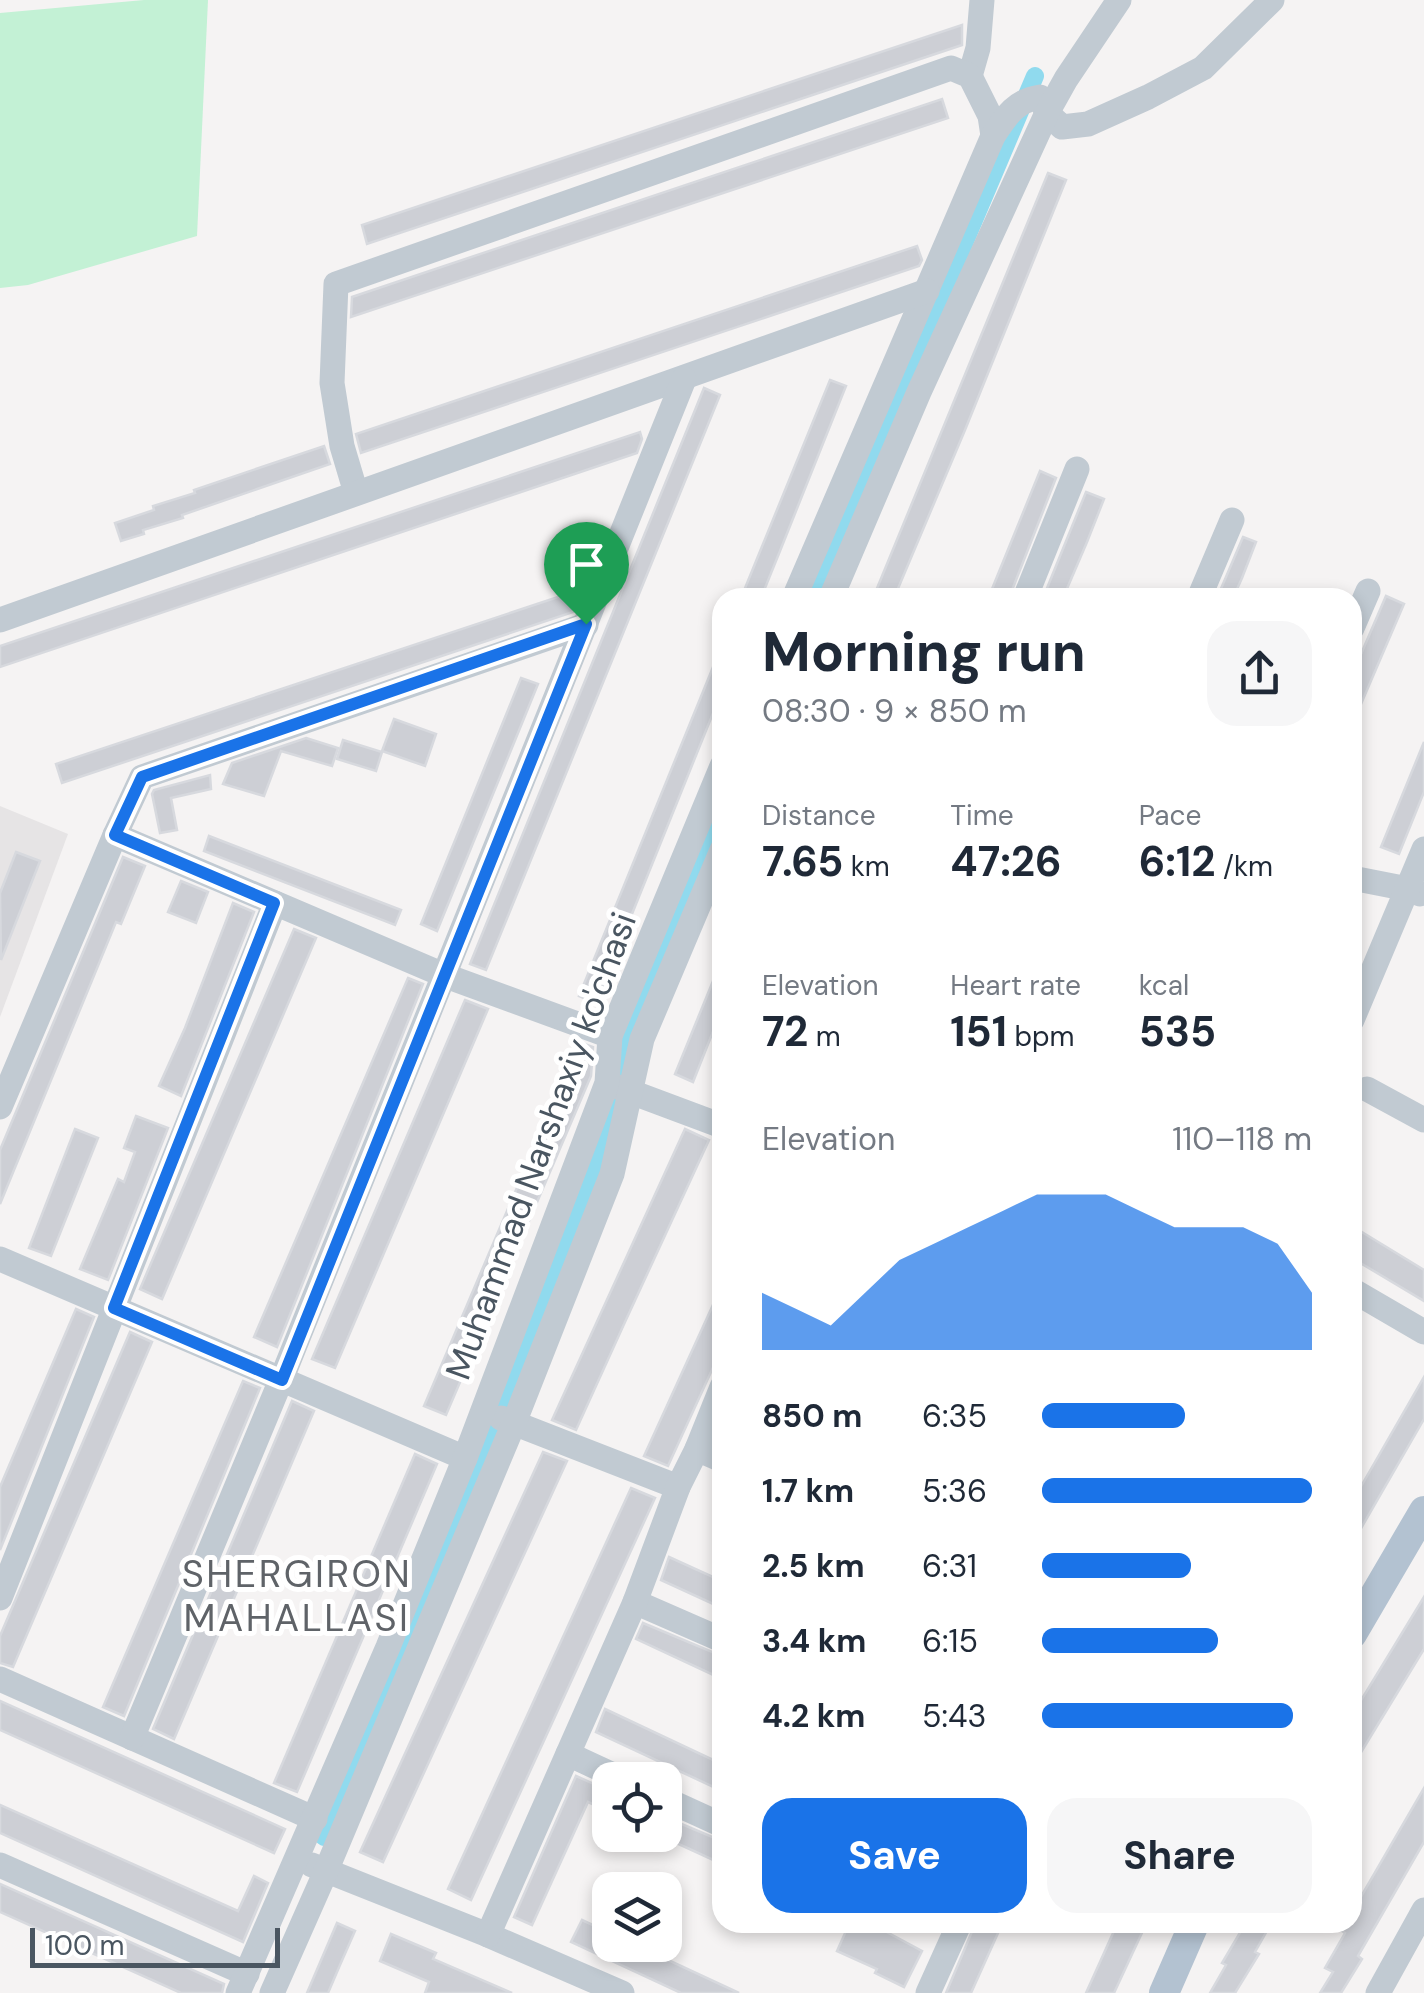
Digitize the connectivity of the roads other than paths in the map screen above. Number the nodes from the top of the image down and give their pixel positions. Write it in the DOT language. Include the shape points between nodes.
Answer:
graph roads {
  1 [pos="982,0"];
  2 [pos="1119,0"];
  3 [pos="1272,0"];
  4 [pos="970,76"];
  5 [pos="1047,114"];
  6 [pos="992,136"];
  7 [pos="926,292"];
  8 [pos="684,379"];
  9 [pos="1077,468"];
  10 [pos="356,493"];
  11 [pos="1232,520"];
  12 [pos="798,588"];
  13 [pos="834,588"];
  14 [pos="1029,588"];
  15 [pos="1203,588"];
  16 [pos="1368,591"];
  17 [pos="1362,605"];
  18 [pos="0,620"];
  19 [pos="586,624"];
  20 [pos="712,790"];
  21 [pos="115,835"];
  22 [pos="1424,850"];
  23 [pos="712,874"];
  24 [pos="1362,880"];
  25 [pos="1416,893"];
  26 [pos="274,903"];
  27 [pos="446,976"];
  28 [pos="1362,1000"];
  29 [pos="610,1036"];
  30 [pos="618,1087"];
  31 [pos="1367,1089"];
  32 [pos="0,1106"];
  33 [pos="1424,1120"];
  34 [pos="712,1122"];
  35 [pos="0,1260"];
  36 [pos="1362,1296"];
  37 [pos="114,1308"];
  38 [pos="1424,1332"];
  39 [pos="282,1380"];
  40 [pos="483,1410"];
  41 [pos="712,1411"];
  42 [pos="514,1423"];
  43 [pos="697,1448"];
  44 [pos="712,1455"];
  45 [pos="465,1458"];
  46 [pos="678,1487"];
  47 [pos="1424,1511"];
  48 [pos="0,1598"];
  49 [pos="635,1602"];
  50 [pos="1362,1617"];
  51 [pos="712,1636"];
  52 [pos="0,1679"];
  53 [pos="132,1738"];
  54 [pos="568,1754"];
  55 [pos="592,1765"];
  56 [pos="682,1807"];
  57 [pos="315,1819"];
  58 [pos="712,1820"];
  59 [pos="298,1860"];
  60 [pos="0,1865"];
  61 [pos="326,1871"];
  62 [pos="1424,1910"];
  63 [pos="947,1933"];
  64 [pos="1190,1933"];
  65 [pos="488,1935"];
  66 [pos="1424,1944"];
  67 [pos="1397,1958"];
  68 [pos="242,1983"];
  69 [pos="272,1993"];
  70 [pos="622,1993"];
  71 [pos="928,1993"];
  72 [pos="1164,1993"];
  73 [pos="1378,1993"];
  1 -- 4 [label="street"];
  2 -- 5 [label="street"];
  3 -- 5 [label="street" via="1203,68 1148,97 1088,124 1062,126"];
  4 -- 6 [label="street" via="990,116"];
  4 -- 10 [label="street" via="951,68 336,284 332,382"];
  5 -- 6 [label="street" via="1040,97 1026,99"];
  5 -- 13 [label="street"];
  6 -- 7 [label="street"];
  7 -- 8 [label="street"];
  7 -- 12 [label="street"];
  8 -- 10 [label="street"];
  8 -- 19 [label="street"];
  9 -- 14 [label="street"];
  10 -- 18 [label="street"];
  11 -- 15 [label="street"];
  16 -- 17 [label="street"];
  19 -- 21 [label="street" via="142,777"];
  19 -- 27 [label="street"];
  20 -- 29 [label="street, Muhammad Narshaxiy ko'chasi"];
  21 -- 26 [label="street"];
  21 -- 32 [label="street"];
  22 -- 25 [label="street"];
  23 -- 30 [label="street"];
  24 -- 25 [label="street"];
  25 -- 28 [label="street"];
  26 -- 27 [label="street"];
  26 -- 37 [label="street"];
  27 -- 29 [label="street"];
  27 -- 39 [label="street"];
  29 -- 30 [label="street, Muhammad Narshaxiy ko'chasi"];
  30 -- 34 [label="street"];
  30 -- 40 [label="street, Muhammad Narshaxiy ko'chasi"];
  30 -- 42 [label="street" via="612,1174"];
  31 -- 33 [label="street"];
  35 -- 37 [label="street"];
  36 -- 38 [label="street"];
  37 -- 39 [label="street"];
  37 -- 48 [label="street"];
  39 -- 45 [label="street"];
  39 -- 53 [label="street"];
  40 -- 42 [label="street"];
  40 -- 45 [label="street, Muhammad Narshaxiy ko'chasi"];
  41 -- 43 [label="street"];
  42 -- 46 [label="street"];
  42 -- 61 [label="street"];
  43 -- 44 [label="street"];
  43 -- 46 [label="street"];
  45 -- 57 [label="street, Muhammad Narshaxiy ko'chasi"];
  46 -- 49 [label="street"];
  47 -- 50 [label="main road"];
  49 -- 51 [label="street"];
  49 -- 54 [label="street"];
  52 -- 53 [label="street"];
  53 -- 57 [label="street"];
  54 -- 55 [label="street"];
  54 -- 65 [label="street"];
  56 -- 58 [label="street"];
  57 -- 59 [label="street, Muhammad Narshaxiy ko'chasi"];
  59 -- 61 [label="street"];
  59 -- 68 [label="street, Muhammad Narshaxiy ko'chasi"];
  60 -- 68 [label="street"];
  61 -- 65 [label="street"];
  61 -- 69 [label="street"];
  62 -- 67 [label="street"];
  63 -- 71 [label="street"];
  64 -- 72 [label="main road"];
  65 -- 70 [label="street"];
  66 -- 67 [label="street"];
  67 -- 73 [label="street"];
}
